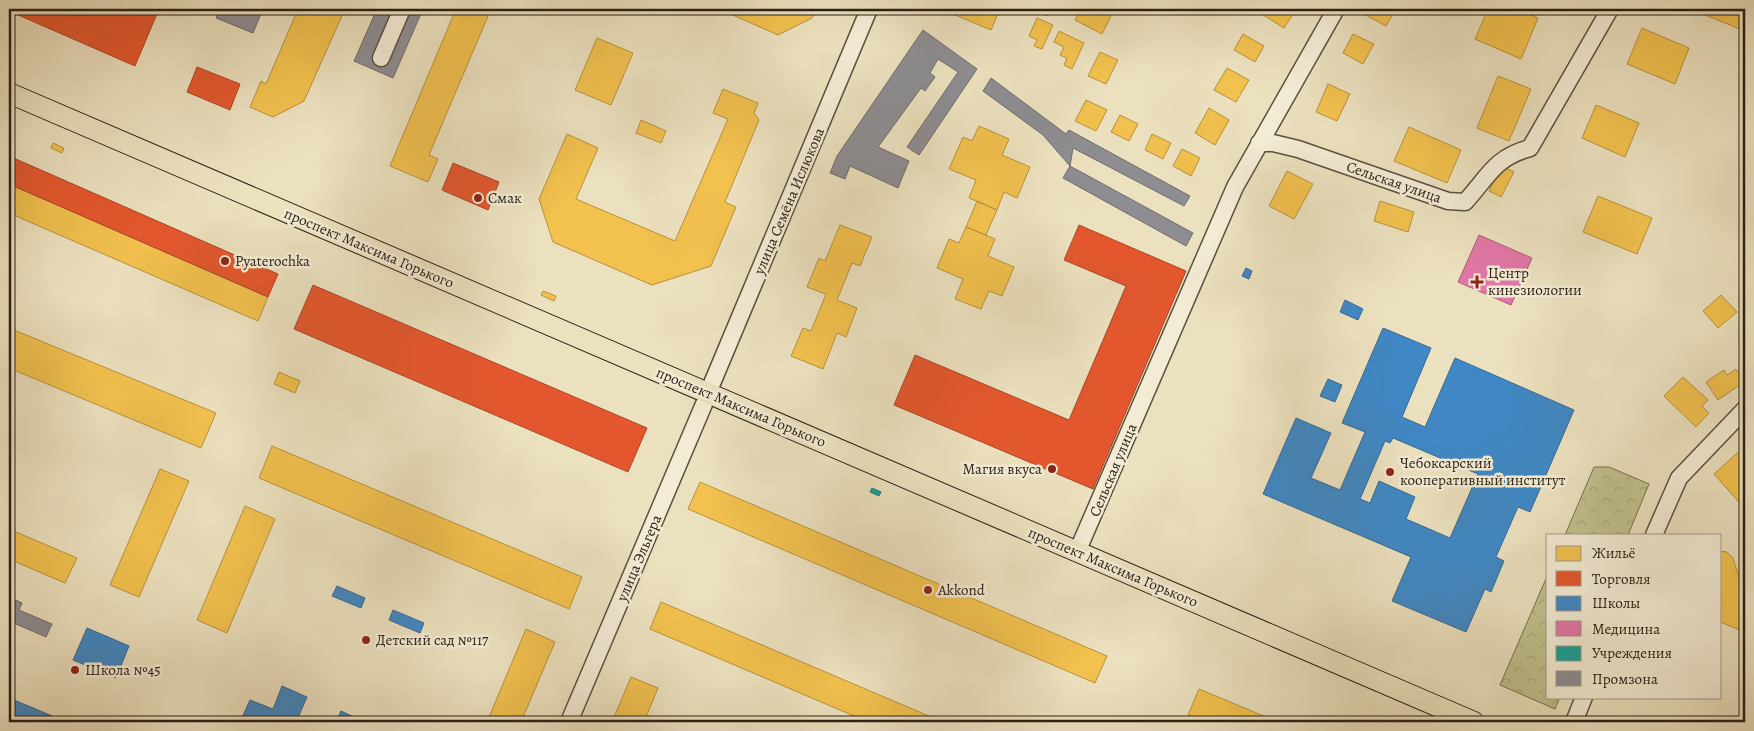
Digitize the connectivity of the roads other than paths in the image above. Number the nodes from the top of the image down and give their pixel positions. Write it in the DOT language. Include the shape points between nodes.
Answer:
graph roads {
  1 [pos="402,9"];
  2 [pos="869,9"];
  3 [pos="1336,9"];
  4 [pos="1610,9"];
  5 [pos="381,58"];
  6 [pos="9,94"];
  7 [pos="9,107"];
  8 [pos="1259,143"];
  9 [pos="315,231"];
  10 [pos="706,398"];
  11 [pos="1745,409"];
  12 [pos="1654,534"];
  13 [pos="1075,557"];
  14 [pos="1153,591"];
  15 [pos="1584,698"];
  16 [pos="569,722"];
  17 [pos="1441,722"];
  18 [pos="1474,722"];
  19 [pos="1574,722"];
  1 -- 5 [label="street"];
  2 -- 10 [label="street, улица Семёна Ислюкова"];
  3 -- 8 [label="street, Сельская улица"];
  4 -- 8 [label="street, Сельская улица" via="1530,148 1512,153 1496,164 1465,202 1448,201 1298,149"];
  6 -- 9 [label="main road, проспект Максима Горького"];
  7 -- 9 [label="main road, проспект Максима Горького"];
  8 -- 13 [label="street, Сельская улица" via="1235,187"];
  9 -- 10 [label="main road, проспект Максима Горького"];
  10 -- 13 [label="main road, проспект Максима Горького"];
  10 -- 16 [label="street, улица Эльгера"];
  11 -- 12 [label="street" via="1679,478"];
  13 -- 14 [label="main road, проспект Максима Горького"];
  14 -- 17 [label="main road, проспект Максима Горького"];
  14 -- 18 [label="main road, проспект Максима Горького"];
  15 -- 19 [label="street"];
}
